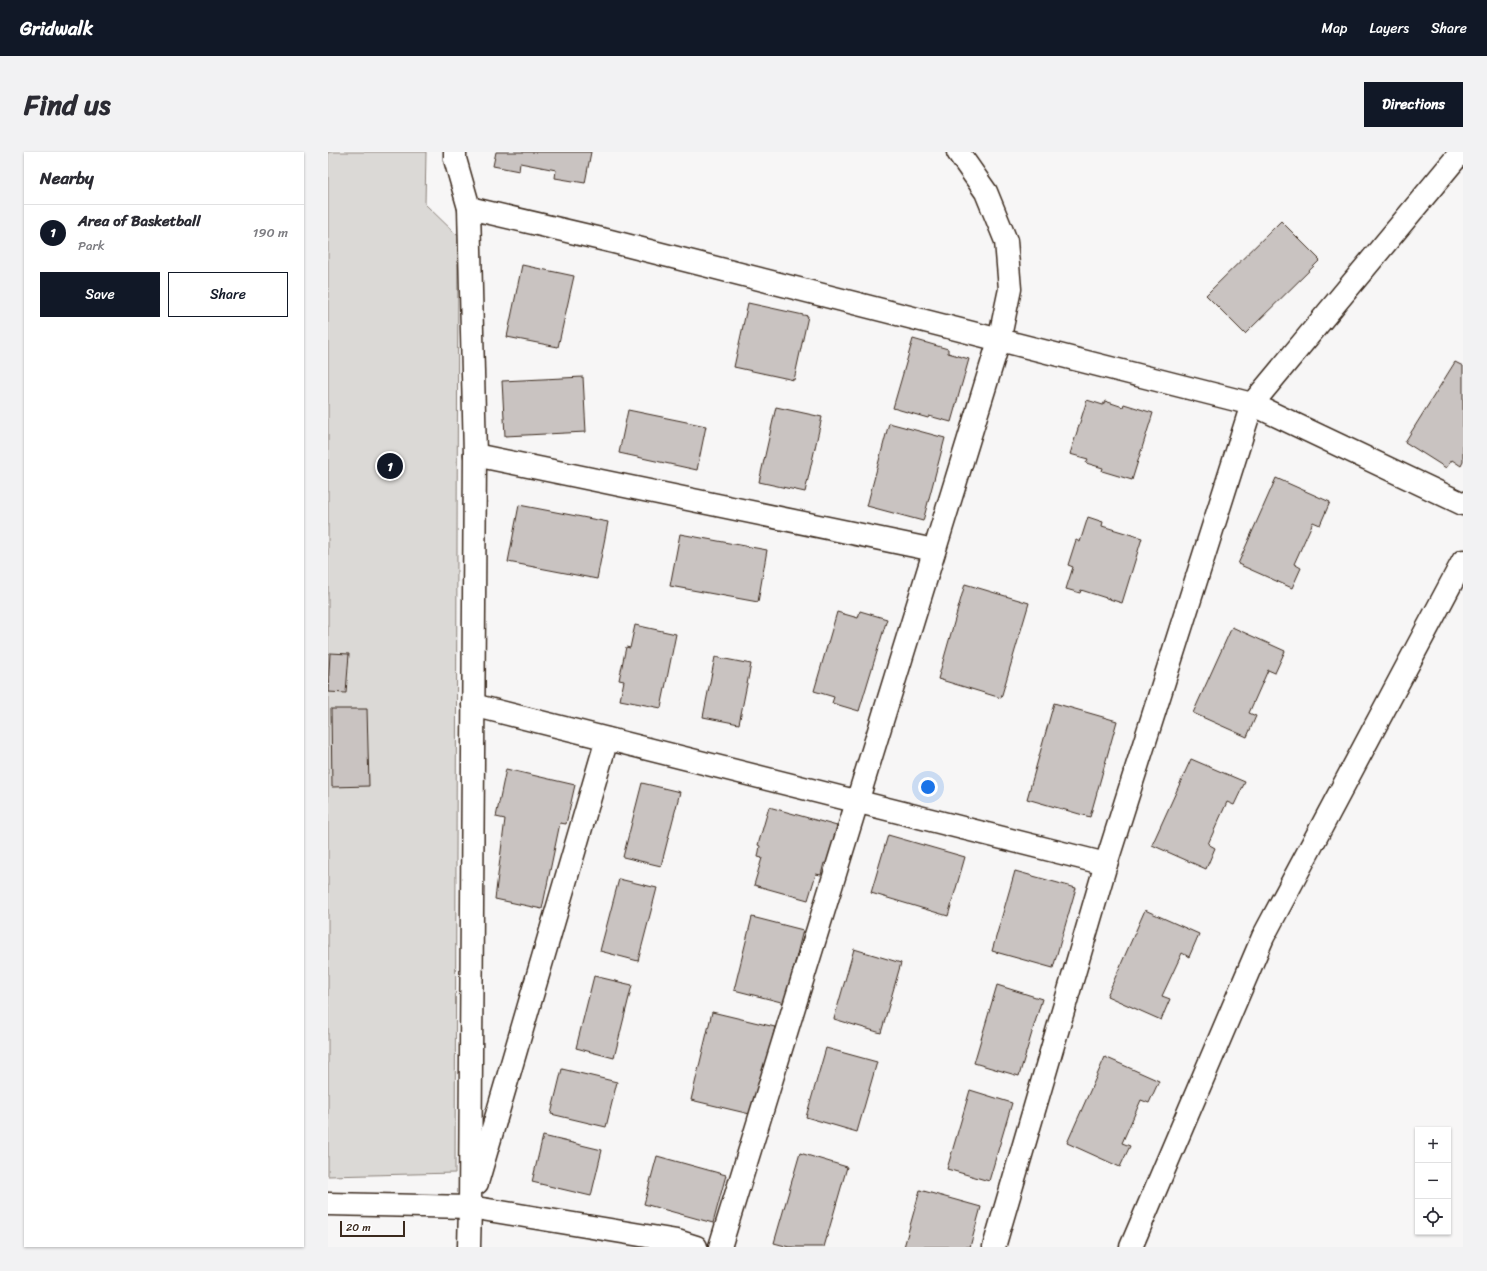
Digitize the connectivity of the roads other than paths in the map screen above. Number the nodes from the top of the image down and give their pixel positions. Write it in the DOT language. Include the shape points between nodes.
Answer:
graph roads {
  1 [pos="455,152"];
  2 [pos="958,152"];
  3 [pos="1461,152"];
  4 [pos="468,208"];
  5 [pos="999,341"];
  6 [pos="1252,404"];
  7 [pos="475,455"];
  8 [pos="1463,504"];
  9 [pos="934,550"];
  10 [pos="1463,561"];
  11 [pos="473,705"];
  12 [pos="607,739"];
  13 [pos="856,801"];
  14 [pos="1106,864"];
  15 [pos="328,1204"];
  16 [pos="470,1208"];
  17 [pos="683,1245"];
  18 [pos="468,1247"];
  19 [pos="720,1247"];
  20 [pos="994,1247"];
  21 [pos="1130,1247"];
  1 -- 4 [label="street"];
  2 -- 5 [label="street" via="986,192 1006,241 1010,288"];
  3 -- 6 [label="street"];
  4 -- 5 [label="street" via="610,241"];
  4 -- 7 [label="street"];
  5 -- 6 [label="street"];
  5 -- 9 [label="street"];
  6 -- 8 [label="street"];
  6 -- 14 [label="street"];
  7 -- 9 [label="street"];
  7 -- 11 [label="street"];
  9 -- 13 [label="street"];
  10 -- 21 [label="street" via="1263,937"];
  11 -- 12 [label="street"];
  11 -- 16 [label="street"];
  12 -- 13 [label="street"];
  12 -- 16 [label="street"];
  13 -- 14 [label="street"];
  13 -- 19 [label="street"];
  14 -- 20 [label="street"];
  15 -- 16 [label="street"];
  16 -- 17 [label="street"];
  16 -- 18 [label="street"];
}
